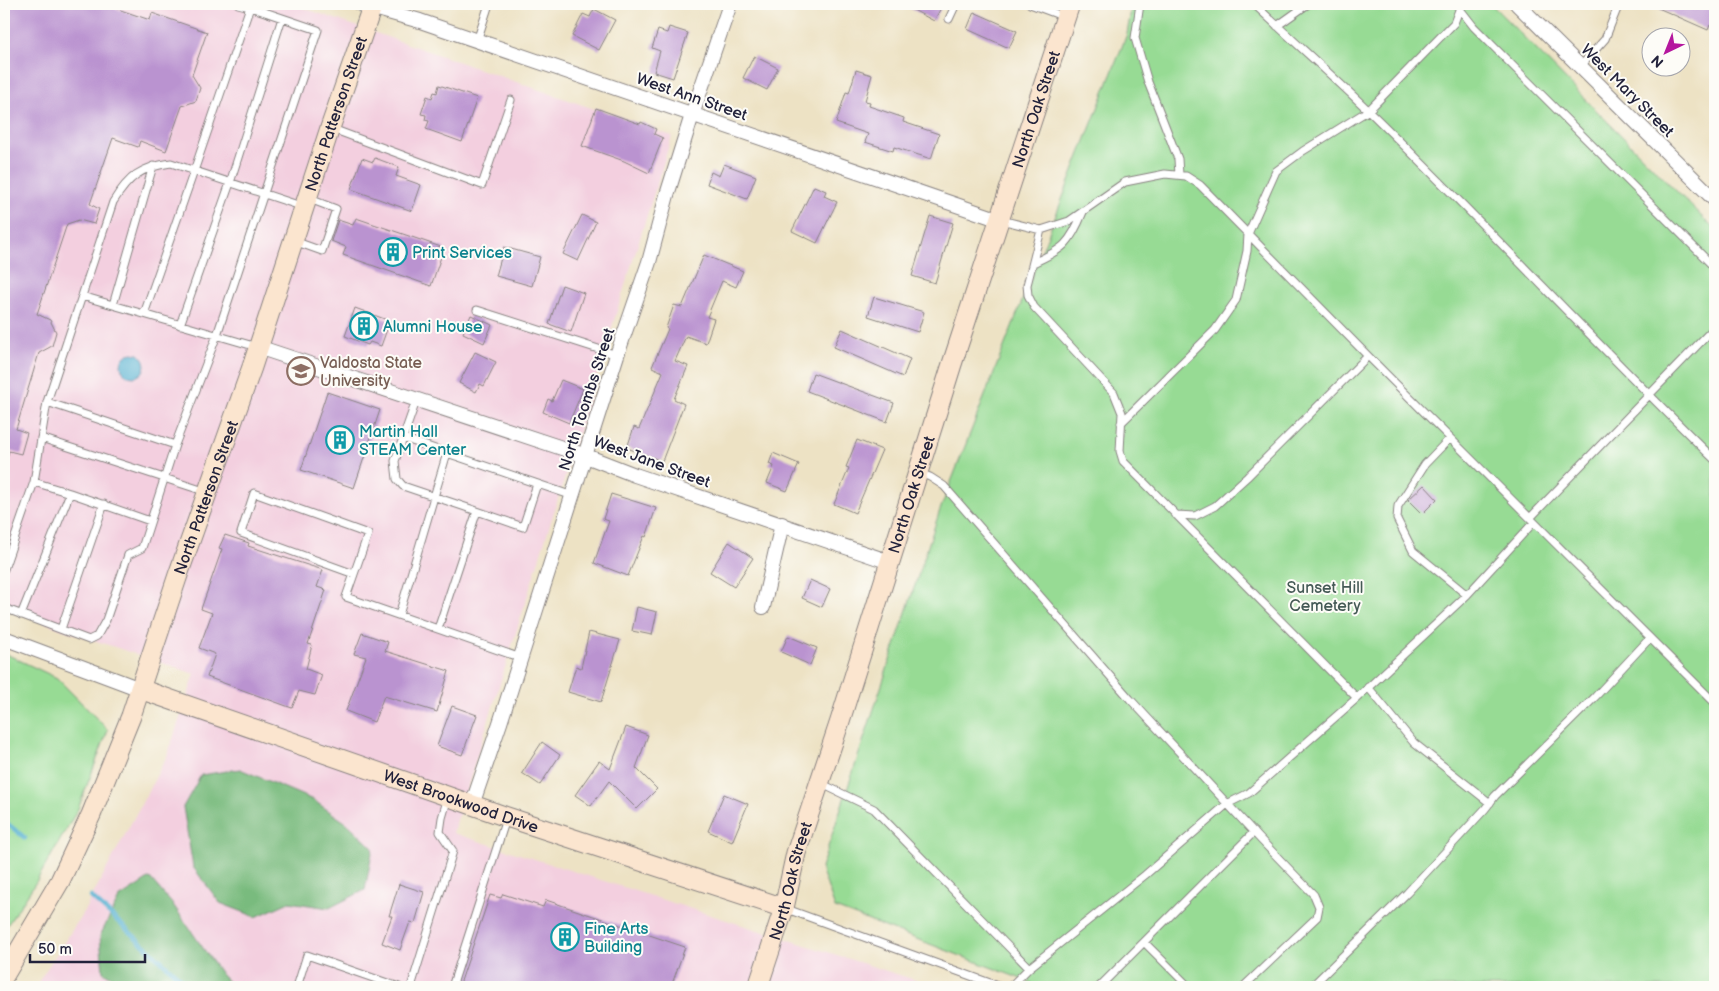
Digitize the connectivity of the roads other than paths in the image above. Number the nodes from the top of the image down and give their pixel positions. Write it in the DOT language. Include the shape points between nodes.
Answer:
graph roads {
  1 [pos="238,4"];
  2 [pos="489,4"];
  3 [pos="730,4"];
  4 [pos="956,4"];
  5 [pos="1030,4"];
  6 [pos="1140,4"];
  7 [pos="1254,4"];
  8 [pos="1308,4"];
  9 [pos="1519,4"];
  10 [pos="1619,4"];
  11 [pos="368,5"];
  12 [pos="250,6"];
  13 [pos="1457,7"];
  14 [pos="1068,11"];
  15 [pos="282,18"];
  16 [pos="949,19"];
  17 [pos="1277,26"];
  18 [pos="476,40"];
  19 [pos="1580,67"];
  20 [pos="511,100"];
  21 [pos="1369,110"];
  22 [pos="692,115"];
  23 [pos="330,128"];
  24 [pos="153,166"];
  25 [pos="194,171"];
  26 [pos="1179,175"];
  27 [pos="230,183"];
  28 [pos="264,194"];
  29 [pos="1715,199"];
  30 [pos="306,203"];
  31 [pos="1083,212"];
  32 [pos="1000,220"];
  33 [pos="1041,230"];
  34 [pos="1248,234"];
  35 [pos="294,241"];
  36 [pos="1033,263"];
  37 [pos="1715,268"];
  38 [pos="82,296"];
  39 [pos="113,305"];
  40 [pos="477,310"];
  41 [pos="144,314"];
  42 [pos="180,325"];
  43 [pos="1715,326"];
  44 [pos="217,335"];
  45 [pos="258,348"];
  46 [pos="617,356"];
  47 [pos="1368,356"];
  48 [pos="1649,395"];
  49 [pos="416,401"];
  50 [pos="47,402"];
  51 [pos="1121,424"];
  52 [pos="41,438"];
  53 [pos="403,438"];
  54 [pos="1450,438"];
  55 [pos="175,445"];
  56 [pos="447,453"];
  57 [pos="586,456"];
  58 [pos="1715,460"];
  59 [pos="918,473"];
  60 [pos="164,478"];
  61 [pos="34,482"];
  62 [pos="537,484"];
  63 [pos="208,492"];
  64 [pos="70,493"];
  65 [pos="573,496"];
  66 [pos="434,497"];
  67 [pos="104,504"];
  68 [pos="477,511"];
  69 [pos="1176,515"];
  70 [pos="1532,520"];
  71 [pos="150,521"];
  72 [pos="782,524"];
  73 [pos="890,562"];
  74 [pos="4,569"];
  75 [pos="354,574"];
  76 [pos="1467,595"];
  77 [pos="763,607"];
  78 [pos="4,608"];
  79 [pos="21,615"];
  80 [pos="398,616"];
  81 [pos="61,629"];
  82 [pos="438,629"];
  83 [pos="4,638"];
  84 [pos="1650,638"];
  85 [pos="521,658"];
  86 [pos="1368,688"];
  87 [pos="140,689"];
  88 [pos="1356,698"];
  89 [pos="1715,703"];
  90 [pos="819,782"];
  91 [pos="448,796"];
  92 [pos="1490,803"];
  93 [pos="1228,804"];
  94 [pos="472,805"];
  95 [pos="507,817"];
  96 [pos="1254,832"];
  97 [pos="784,908"];
  98 [pos="1144,942"];
  99 [pos="1029,968"];
  100 [pos="4,976"];
  101 [pos="297,987"];
  102 [pos="399,987"];
  103 [pos="411,987"];
  104 [pos="452,987"];
  105 [pos="758,987"];
  106 [pos="1001,987"];
  107 [pos="1010,987"];
  108 [pos="1099,987"];
  109 [pos="1189,987"];
  110 [pos="1243,987"];
  111 [pos="1310,987"];
  1 -- 12 [label="lane"];
  2 -- 18 [label="lane"];
  3 -- 22 [label="street, North Toombs Street"];
  4 -- 16 [label="lane"];
  5 -- 14 [label="lane"];
  6 -- 26 [label="lane" via="1134,38 1178,159"];
  7 -- 17 [label="lane"];
  8 -- 17 [label="lane"];
  9 -- 19 [label="street, West Mary Street"];
  10 -- 19 [label="lane" via="1605,39"];
  11 -- 18 [label="street, West Ann Street"];
  11 -- 23 [label="main road, North Patterson Street"];
  12 -- 15 [label="lane"];
  12 -- 25 [label="lane"];
  13 -- 21 [label="lane" via="1454,23"];
  13 -- 37 [label="lane"];
  14 -- 32 [label="main road, North Oak Street"];
  15 -- 27 [label="lane"];
  15 -- 28 [label="lane" via="318,30"];
  17 -- 21 [label="lane"];
  18 -- 22 [label="street, West Ann Street"];
  19 -- 29 [label="street, West Mary Street"];
  20 -- 23 [label="lane" via="482,185"];
  21 -- 34 [label="lane" via="1276,171"];
  21 -- 48 [label="lane"];
  22 -- 32 [label="street, West Ann Street"];
  22 -- 46 [label="street, North Toombs Street" via="649,262"];
  23 -- 30 [label="main road, North Patterson Street"];
  24 -- 25 [label="lane" via="172,163"];
  24 -- 38 [label="lane" via="138,172 122,187 113,202"];
  24 -- 39 [label="lane"];
  25 -- 27 [label="lane"];
  25 -- 41 [label="lane"];
  26 -- 31 [label="lane" via="1165,174 1125,182"];
  26 -- 34 [label="lane" via="1200,185"];
  27 -- 28 [label="lane"];
  27 -- 42 [label="lane"];
  28 -- 30 [label="lane"];
  28 -- 44 [label="lane"];
  30 -- 35 [label="main road, North Patterson Street"];
  30 -- 35 [label="lane" via="336,209 322,251"];
  31 -- 33 [label="lane" via="1069,222"];
  31 -- 36 [label="lane" via="1066,244"];
  32 -- 33 [label="lane"];
  32 -- 59 [label="main road, North Oak Street"];
  33 -- 36 [label="lane"];
  34 -- 47 [label="lane"];
  34 -- 51 [label="lane" via="1248,251 1236,300 1215,330"];
  35 -- 45 [label="main road, North Patterson Street"];
  36 -- 51 [label="lane" via="1027,285 1034,307 1114,393 1122,413"];
  38 -- 39 [label="lane"];
  38 -- 50 [label="lane"];
  39 -- 41 [label="lane"];
  40 -- 46 [label="lane"];
  41 -- 42 [label="lane"];
  42 -- 44 [label="lane"];
  43 -- 48 [label="lane"];
  44 -- 45 [label="lane"];
  44 -- 55 [label="lane"];
  45 -- 49 [label="street, West Jane Street"];
  45 -- 63 [label="main road, North Patterson Street"];
  46 -- 57 [label="street, North Toombs Street"];
  47 -- 54 [label="lane"];
  47 -- 69 [label="lane" via="1215,506 1195,516"];
  48 -- 58 [label="lane"];
  48 -- 70 [label="lane"];
  49 -- 53 [label="lane"];
  49 -- 57 [label="street, West Jane Street"];
  50 -- 52 [label="lane"];
  50 -- 55 [label="lane"];
  51 -- 69 [label="lane" via="1123,461"];
  52 -- 60 [label="lane"];
  52 -- 61 [label="lane"];
  53 -- 56 [label="lane"];
  53 -- 66 [label="lane" via="396,460 397,479 403,486"];
  54 -- 70 [label="lane"];
  54 -- 76 [label="lane" via="1425,464 1398,506 1397,519 1413,551"];
  55 -- 60 [label="lane"];
  56 -- 62 [label="lane"];
  56 -- 66 [label="lane"];
  57 -- 65 [label="street, North Toombs Street"];
  57 -- 72 [label="street, West Jane Street"];
  59 -- 73 [label="main road, North Oak Street"];
  59 -- 93 [label="lane" via="944,486"];
  60 -- 63 [label="lane"];
  60 -- 71 [label="lane"];
  61 -- 64 [label="lane"];
  61 -- 74 [label="lane"];
  62 -- 65 [label="lane"];
  62 -- 68 [label="lane" via="523,527"];
  63 -- 87 [label="main road, North Patterson Street"];
  64 -- 67 [label="lane"];
  64 -- 79 [label="lane"];
  65 -- 85 [label="street, North Toombs Street"];
  66 -- 68 [label="lane"];
  66 -- 80 [label="lane"];
  67 -- 71 [label="lane"];
  67 -- 81 [label="lane"];
  68 -- 82 [label="lane"];
  69 -- 88 [label="lane"];
  70 -- 76 [label="lane"];
  70 -- 84 [label="lane"];
  71 -- 81 [label="lane" via="142,548 128,555 106,620 97,636 89,640"];
  72 -- 73 [label="street, West Jane Street"];
  72 -- 77 [label="street"];
  73 -- 90 [label="main road, North Oak Street"];
  75 -- 75 [label="lane" via="240,533 254,493 368,534"];
  75 -- 80 [label="lane" via="346,597"];
  76 -- 86 [label="lane"];
  78 -- 79 [label="lane"];
  79 -- 81 [label="lane"];
  80 -- 82 [label="lane"];
  82 -- 85 [label="lane"];
  83 -- 87 [label="street"];
  84 -- 89 [label="lane"];
  84 -- 92 [label="lane"];
  85 -- 94 [label="street, North Toombs Street"];
  86 -- 88 [label="lane"];
  86 -- 92 [label="lane" via="1414,743"];
  87 -- 91 [label="main road, West Brookwood Drive"];
  87 -- 100 [label="main road, North Patterson Street" via="98,797 60,881"];
  88 -- 93 [label="lane" via="1249,793"];
  90 -- 97 [label="main road, North Oak Street" via="796,853"];
  90 -- 99 [label="lane" via="874,809"];
  91 -- 94 [label="main road, West Brookwood Drive"];
  91 -- 103 [label="lane" via="440,832 453,851"];
  92 -- 111 [label="lane" via="1407,893"];
  93 -- 96 [label="lane"];
  93 -- 99 [label="lane"];
  94 -- 95 [label="main road, West Brookwood Drive"];
  95 -- 97 [label="main road, West Brookwood Drive"];
  95 -- 104 [label="lane"];
  96 -- 98 [label="lane"];
  96 -- 110 [label="lane" via="1314,895 1319,907 1317,916"];
  97 -- 105 [label="main road, North Oak Street"];
  97 -- 106 [label="lane"];
  98 -- 108 [label="lane"];
  98 -- 109 [label="lane"];
  99 -- 107 [label="lane"];
  101 -- 102 [label="lane" via="307,955"];
}
